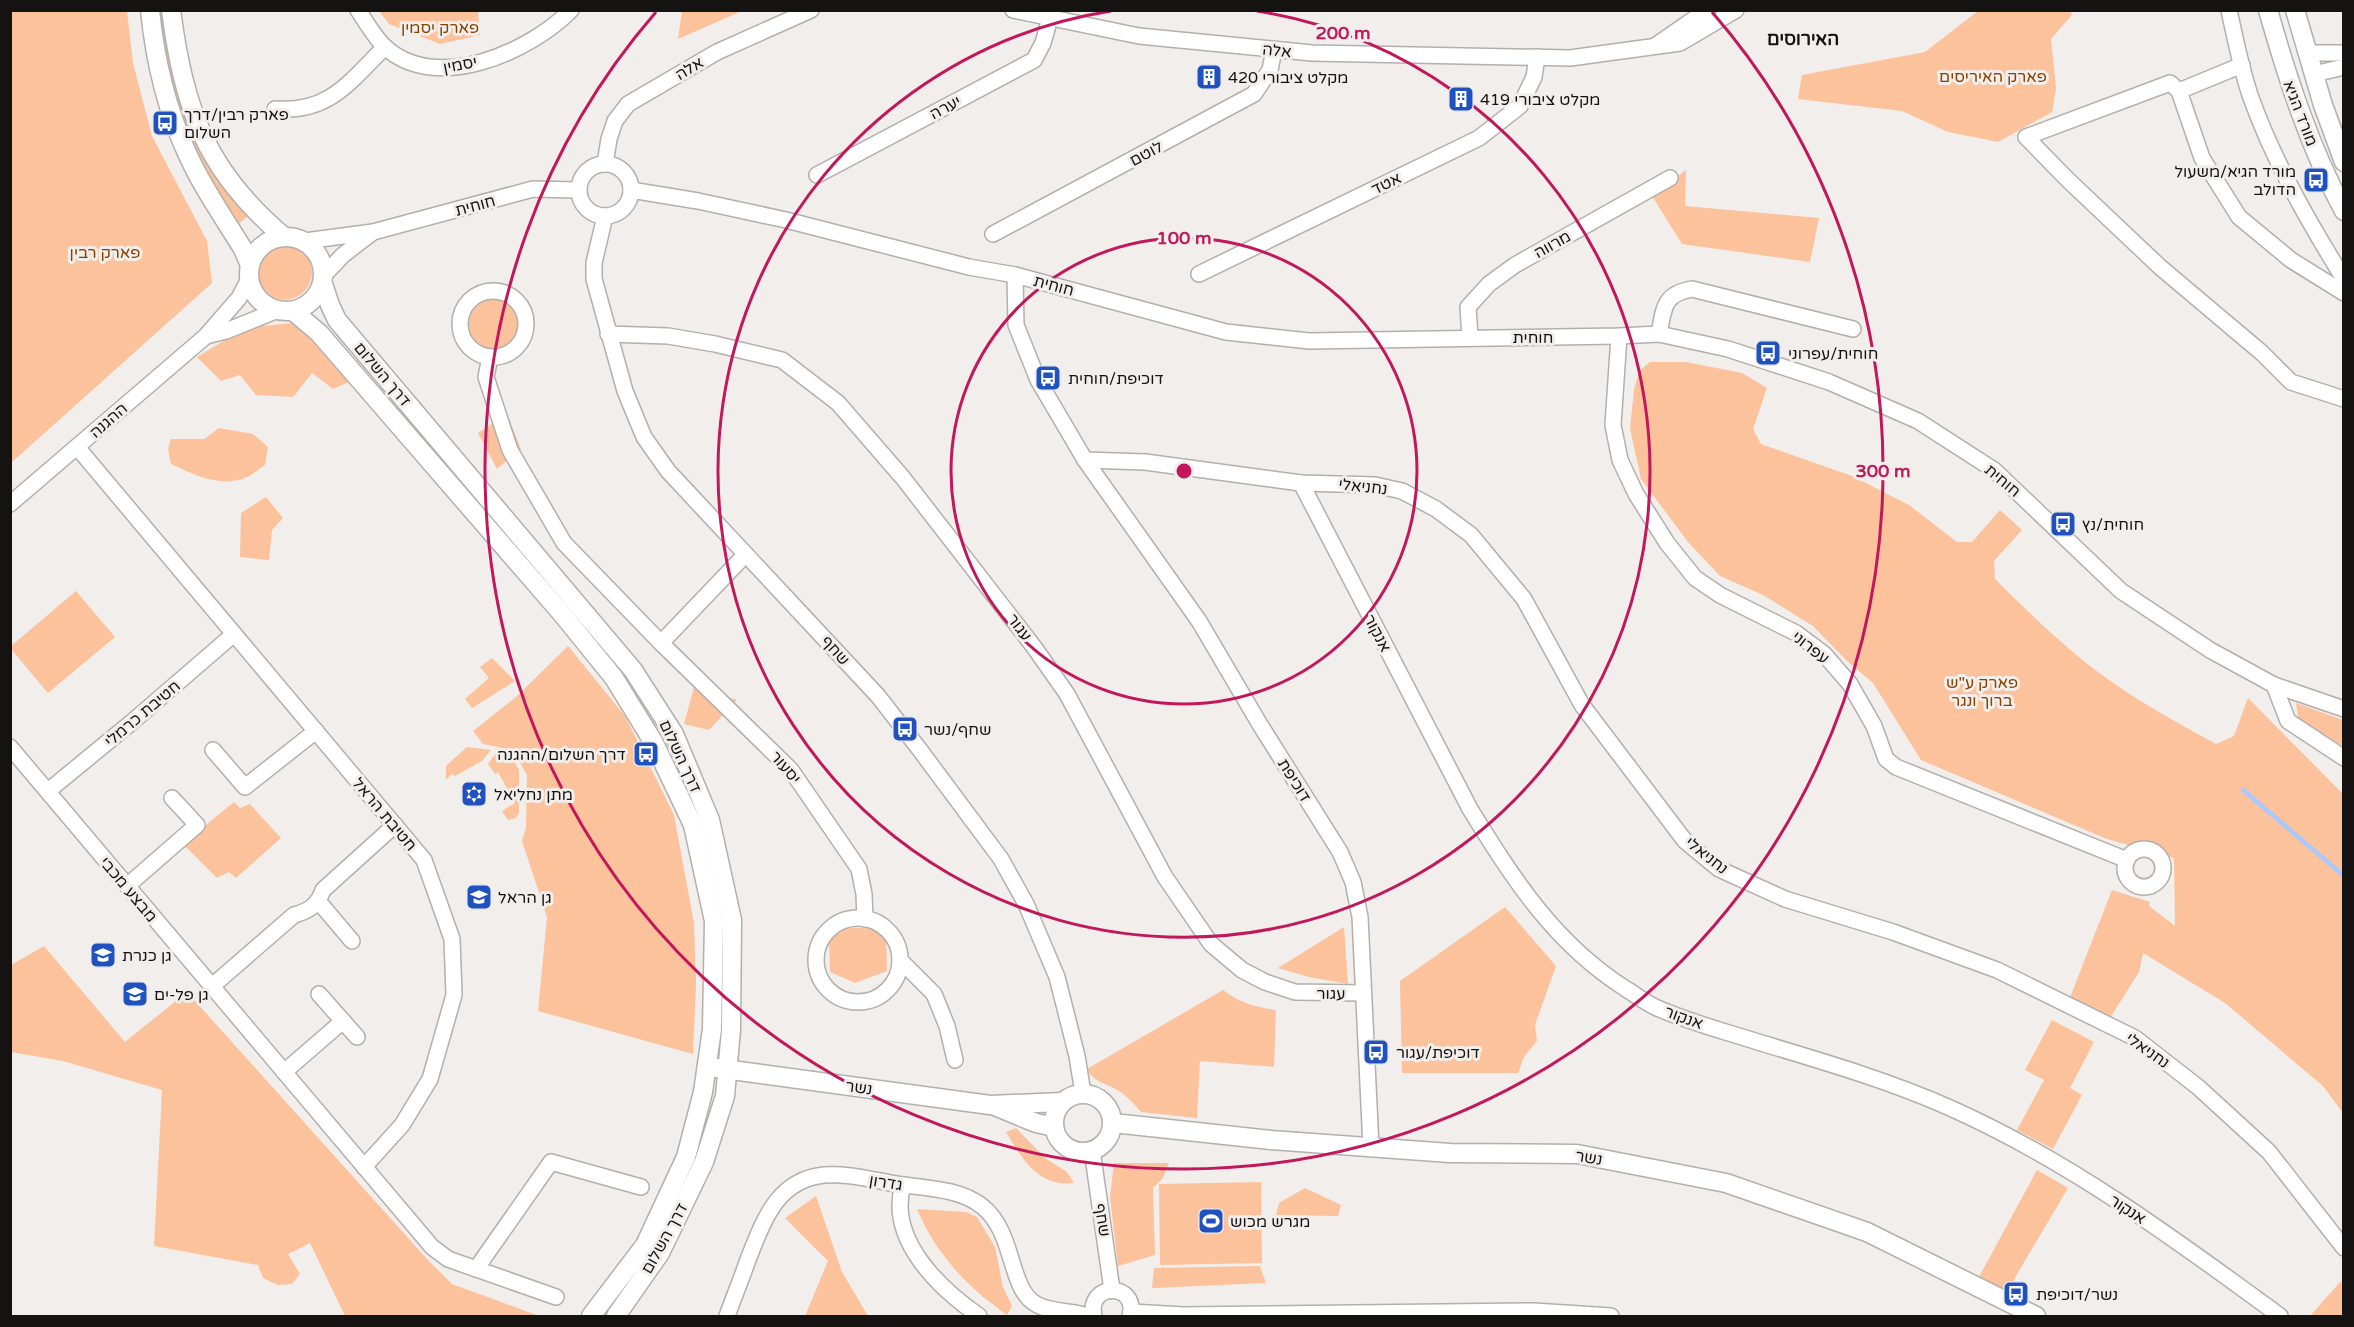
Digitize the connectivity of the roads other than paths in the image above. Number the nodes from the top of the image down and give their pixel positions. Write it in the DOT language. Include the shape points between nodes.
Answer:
graph roads {
  1 [pos="150,10"];
  2 [pos="171,10"];
  3 [pos="358,10"];
  4 [pos="572,10"];
  5 [pos="811,10"];
  6 [pos="1013,10"];
  7 [pos="1707,10"];
  8 [pos="1736,10"];
  9 [pos="2229,10"];
  10 [pos="2268,10"];
  11 [pos="2295,10"];
  12 [pos="1050,18"];
  13 [pos="385,47"];
  14 [pos="1652,48"];
  15 [pos="1274,50"];
  16 [pos="2308,53"];
  17 [pos="2343,53"];
  18 [pos="1538,57"];
  19 [pos="2242,65"];
  20 [pos="2284,66"];
  21 [pos="2343,67"];
  22 [pos="2314,74"];
  23 [pos="2179,91"];
  24 [pos="275,109"];
  25 [pos="2343,162"];
  26 [pos="605,164"];
  27 [pos="817,175"];
  28 [pos="1670,178"];
  29 [pos="578,190"];
  30 [pos="631,190"];
  31 [pos="2343,211"];
  32 [pos="605,216"];
  33 [pos="373,232"];
  34 [pos="993,234"];
  35 [pos="283,236"];
  36 [pos="305,241"];
  37 [pos="249,272"];
  38 [pos="1199,274"];
  39 [pos="1015,275"];
  40 [pos="323,279"];
  41 [pos="2343,279"];
  42 [pos="2343,293"];
  43 [pos="285,310"];
  44 [pos="1852,329"];
  45 [pos="608,334"];
  46 [pos="1659,334"];
  47 [pos="206,336"];
  48 [pos="1619,336"];
  49 [pos="1470,337"];
  50 [pos="490,357"];
  51 [pos="2343,399"];
  52 [pos="77,447"];
  53 [pos="1085,460"];
  54 [pos="1301,483"];
  55 [pos="10,504"];
  56 [pos="745,555"];
  57 [pos="234,634"];
  58 [pos="660,643"];
  59 [pos="2274,685"];
  60 [pos="2343,709"];
  61 [pos="316,731"];
  62 [pos="10,747"];
  63 [pos="213,750"];
  64 [pos="2343,758"];
  65 [pos="48,791"];
  66 [pos="172,798"];
  67 [pos="394,825"];
  68 [pos="2127,860"];
  69 [pos="127,886"];
  70 [pos="319,902"];
  71 [pos="865,919"];
  72 [pos="352,941"];
  73 [pos="900,960"];
  74 [pos="211,987"];
  75 [pos="1363,993"];
  76 [pos="319,994"];
  77 [pos="343,1021"];
  78 [pos="357,1037"];
  79 [pos="955,1060"];
  80 [pos="706,1067"];
  81 [pos="729,1069"];
  82 [pos="284,1072"];
  83 [pos="1083,1093"];
  84 [pos="1062,1102"];
  85 [pos="990,1105"];
  86 [pos="1113,1123"];
  87 [pos="1054,1127"];
  88 [pos="1371,1146"];
  89 [pos="1092,1150"];
  90 [pos="364,1167"];
  91 [pos="903,1185"];
  92 [pos="641,1186"];
  93 [pos="2343,1247"];
  94 [pos="476,1269"];
  95 [pos="1112,1290"];
  96 [pos="556,1297"];
  97 [pos="1098,1297"];
  98 [pos="1065,1310"];
  99 [pos="1418,1314"];
  100 [pos="1131,1315"];
  101 [pos="591,1317"];
  102 [pos="616,1317"];
  103 [pos="727,1317"];
  104 [pos="979,1317"];
  105 [pos="1088,1317"];
  106 [pos="1094,1317"];
  107 [pos="1611,1317"];
  108 [pos="2036,1317"];
  109 [pos="2280,1317"];
  1 -- 37 [label="street" via="154,47 172,116 187,154 243,249"];
  2 -- 35 [label="street" via="185,84 210,152 237,192"];
  3 -- 13 [label="street, יסמין"];
  4 -- 13 [label="street, יסמין" via="516,50 460,67 433,69 411,64"];
  5 -- 26 [label="street, אלה" via="717,52 628,104 615,121"];
  6 -- 12 [label="street, אלה"];
  7 -- 14 [label="street, אלה"];
  8 -- 14 [label="street, אלה" via="1680,43"];
  9 -- 19 [label="street"];
  10 -- 20 [label="street, מורד הגיא"];
  11 -- 16 [label="street, מורד הגיא"];
  12 -- 15 [label="street, אלה" via="1139,36"];
  12 -- 27 [label="street, יערה" via="1034,60"];
  13 -- 24 [label="street" via="332,99 297,111"];
  14 -- 18 [label="street, אלה" via="1570,58"];
  15 -- 18 [label="street, אלה"];
  15 -- 34 [label="street, לוטם" via="1269,70 1254,94"];
  16 -- 17 [label="street"];
  16 -- 20 [label="street"];
  16 -- 22 [label="street, מורד הגיא"];
  18 -- 38 [label="street, אטד" via="1534,77 1520,106 1479,138"];
  19 -- 23 [label="street"];
  19 -- 41 [label="street" via="2275,154"];
  20 -- 22 [label="street"];
  20 -- 31 [label="street, מורד הגיא" via="2300,114"];
  21 -- 22 [label="street"];
  22 -- 25 [label="street, מורד הגיא"];
  23 -- 42 [label="street" via="2202,158 2239,217 2291,260"];
  23 -- 51 [label="street" via="2170,83 2026,137 2160,267 2291,382"];
  26 -- 29 [label="street" via="584,174"];
  26 -- 30 [label="street" via="621,169"];
  28 -- 49 [label="street, מרווה" via="1515,265 1489,284 1468,308"];
  29 -- 32 [label="street" via="584,206"];
  29 -- 33 [label="street, חוחית" via="533,189"];
  30 -- 32 [label="street" via="621,211"];
  30 -- 39 [label="street, חוחית" via="786,220"];
  32 -- 45 [label="street, שחף" via="594,279"];
  33 -- 36 [label="street, חוחית"];
  33 -- 40 [label="street, חוחית" via="343,255"];
  35 -- 36 [label="street"];
  35 -- 37 [label="street" via="262,245 254,254"];
  36 -- 40 [label="street" via="319,255"];
  37 -- 43 [label="street" via="261,302"];
  37 -- 47 [label="street, ההגנה" via="239,298"];
  39 -- 49 [label="street, חוחית" via="1226,332 1309,341"];
  39 -- 53 [label="street, דוכיפת" via="1016,325 1038,380"];
  40 -- 43 [label="street" via="312,302"];
  40 -- 81 [label="street, דרך השלום" via="337,320 633,670 674,735 710,820 732,920"];
  43 -- 47 [label="street, ההגנה"];
  43 -- 80 [label="street, דרך השלום" via="319,333 563,615 637,711 693,825 714,921 712,1029"];
  44 -- 46 [label="street" via="1692,289 1677,291 1664,305"];
  45 -- 56 [label="street, שחף" via="644,437 668,471"];
  45 -- 75 [label="street, עגור" via="668,336 782,360 838,403 903,478 1061,685 1165,877 1211,944 1242,970 1295,992"];
  46 -- 48 [label="street, חוחית"];
  46 -- 59 [label="street, חוחית" via="1728,349 1829,382 1918,421 1994,470 2121,591 2210,650"];
  47 -- 52 [label="street, ההגנה"];
  48 -- 49 [label="street, חוחית"];
  48 -- 68 [label="street, עפרוני" via="1613,425 1620,460 1667,543 1695,578 1720,596 1796,633 1824,654 1850,684 1874,726 1886,759 1896,767"];
  50 -- 50 [label="street" via="516,347 523,338 526,322 514,298 491,291 469,300 459,322 467,345"];
  50 -- 58 [label="street, יסעור" via="486,377 510,450 564,543"];
  52 -- 55 [label="street, ההגנה"];
  52 -- 57 [label="street, חטיבת הראל"];
  53 -- 54 [label="street, נחניאלי" via="1145,462"];
  53 -- 75 [label="street, דוכיפת" via="1199,621 1340,852 1353,882 1360,917"];
  54 -- 93 [label="street, נחניאלי" via="1375,485 1402,491 1436,509 1471,536 1524,598 1582,705 1685,841 1719,869 1785,899 1997,970 2135,1038 2198,1087 2269,1152"];
  54 -- 109 [label="street, אנקור" via="1481,826 1516,883 1570,946 1600,972 1654,1007 1835,1065 1948,1107 2065,1167 2185,1246"];
  56 -- 58 [label="street"];
  56 -- 83 [label="street, שחף" via="878,696 1001,859 1026,904 1057,977"];
  57 -- 61 [label="street, חטיבת הראל"];
  57 -- 65 [label="street, חטיבת כרמלי"];
  58 -- 71 [label="street, יסעור" via="791,770 858,869"];
  59 -- 60 [label="street, חוחית"];
  59 -- 64 [label="street" via="2288,721"];
  61 -- 63 [label="street" via="245,788"];
  61 -- 67 [label="street, חטיבת הראל"];
  62 -- 65 [label="street, מבצע מכבי"];
  65 -- 69 [label="street, מבצע מכבי"];
  66 -- 69 [label="street" via="197,825"];
  67 -- 70 [label="street" via="323,890"];
  67 -- 90 [label="street, חטיבת הראל" via="423,860 452,939 454,994 430,1079 402,1125"];
  69 -- 74 [label="street, מבצע מכבי"];
  70 -- 72 [label="street"];
  70 -- 74 [label="street" via="294,915"];
  71 -- 73 [label="street" via="891,934"];
  71 -- 73 [label="street" via="843,921 828,930 819,943 815,960 827,990 839,999 857,1003 872,1000 888,990"];
  73 -- 79 [label="street" via="934,994"];
  74 -- 82 [label="street, מבצע מכבי"];
  75 -- 88 [label="street, דוכיפת"];
  76 -- 77 [label="street"];
  77 -- 78 [label="street"];
  77 -- 82 [label="street"];
  80 -- 81 [label="street, נשר"];
  80 -- 101 [label="street, דרך השלום" via="703,1092 681,1166 645,1245"];
  81 -- 85 [label="street, נשר"];
  81 -- 102 [label="street, דרך השלום" via="725,1096 704,1162 660,1253"];
  82 -- 90 [label="street, מבצע מכבי"];
  83 -- 84 [label="street"];
  83 -- 86 [label="street" via="1104,1102"];
  84 -- 85 [label="street, נשר"];
  84 -- 87 [label="street" via="1055,1113"];
  85 -- 87 [label="street, נשר"];
  86 -- 88 [label="street, נשר"];
  86 -- 89 [label="street" via="1107,1140"];
  87 -- 89 [label="street" via="1066,1146 1078,1151"];
  88 -- 108 [label="street, נשר" via="1450,1153 1577,1154 1726,1184 1867,1232"];
  89 -- 95 [label="street, שחף"];
  90 -- 94 [label="street" via="432,1246 448,1259"];
  91 -- 98 [label="street, גדרון" via="957,1194 983,1207 1004,1236 1027,1298 1042,1307"];
  91 -- 103 [label="street, גדרון" via="824,1175 803,1180 786,1190 766,1215"];
  91 -- 104 [label="street" via="901,1218 913,1248 946,1292"];
  92 -- 94 [label="street" via="552,1162"];
  94 -- 96 [label="street"];
  95 -- 97 [label="street"];
  95 -- 100 [label="street" via="1126,1296"];
  97 -- 98 [label="street"];
  97 -- 106 [label="street"];
  98 -- 105 [label="street, גדרון"];
  99 -- 100 [label="street"];
  99 -- 107 [label="street" via="1534,1311"];
}
